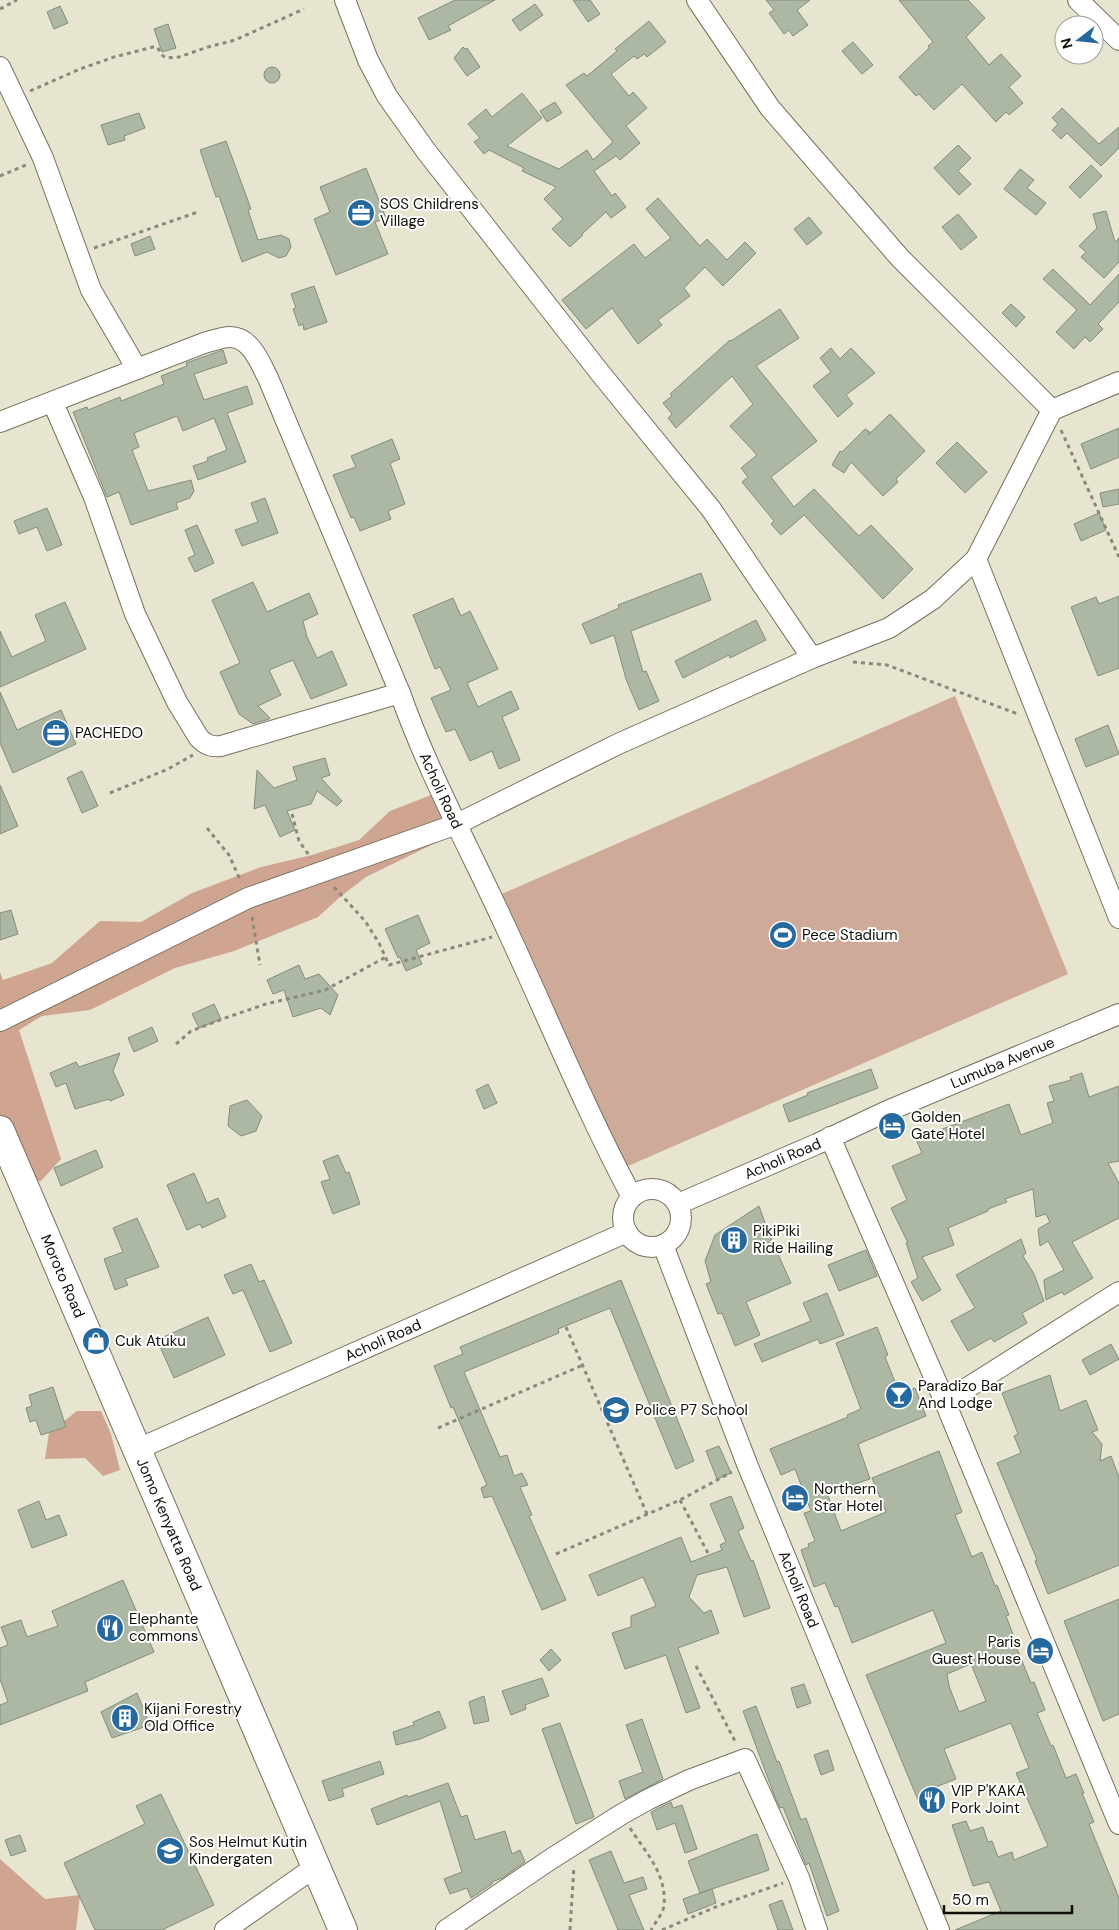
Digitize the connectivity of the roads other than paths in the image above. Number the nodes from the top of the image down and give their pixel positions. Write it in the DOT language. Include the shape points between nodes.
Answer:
graph roads {
  1 [pos="697,0"];
  2 [pos="1078,0"];
  3 [pos="351,2"];
  4 [pos="1119,40"];
  5 [pos="0,67"];
  6 [pos="137,368"];
  7 [pos="1119,382"];
  8 [pos="53,403"];
  9 [pos="1052,410"];
  10 [pos="0,422"];
  11 [pos="976,559"];
  12 [pos="812,658"];
  13 [pos="400,693"];
  14 [pos="457,824"];
  15 [pos="1119,918"];
  16 [pos="1119,1014"];
  17 [pos="0,1021"];
  18 [pos="885,1112"];
  19 [pos="0,1130"];
  20 [pos="830,1137"];
  21 [pos="632,1197"];
  22 [pos="678,1204"];
  23 [pos="627,1232"];
  24 [pos="663,1245"];
  25 [pos="1119,1292"];
  26 [pos="945,1402"];
  27 [pos="138,1449"];
  28 [pos="1119,1824"];
  29 [pos="315,1867"];
  30 [pos="226,1930"];
  31 [pos="343,1930"];
  32 [pos="446,1930"];
  33 [pos="817,1930"];
  34 [pos="940,1930"];
  1 -- 9 [label="street" via="770,108 893,251"];
  2 -- 4 [label="street"];
  3 -- 12 [label="street" via="368,60 387,96 426,151 595,366 711,508"];
  5 -- 6 [label="street" via="43,158 91,290"];
  6 -- 8 [label="street, Acholi Road"];
  6 -- 13 [label="street, Acholi Road" via="204,343 231,337 244,341 254,352 268,378"];
  7 -- 9 [label="street"];
  8 -- 10 [label="street, Acholi Road"];
  8 -- 13 [label="street" via="94,497 135,614 177,702 199,738 209,746 221,746"];
  9 -- 11 [label="street"];
  11 -- 12 [label="street" via="933,599 889,628"];
  11 -- 15 [label="street"];
  12 -- 14 [label="street" via="618,744"];
  13 -- 14 [label="street, Acholi Road" via="414,734"];
  14 -- 17 [label="street" via="248,898"];
  14 -- 21 [label="street, Acholi Road" via="610,1156"];
  16 -- 18 [label="street, Lumuba Avenue"];
  18 -- 20 [label="street, Acholi Road"];
  19 -- 27 [label="main road, Moroto Road"];
  20 -- 22 [label="street, Acholi Road"];
  20 -- 26 [label="street"];
  21 -- 22 [label="street" via="652,1188 667,1193"];
  21 -- 23 [label="street" via="624,1210"];
  22 -- 24 [label="street" via="682,1220 680,1228"];
  23 -- 24 [label="street" via="642,1246"];
  23 -- 27 [label="street, Acholi Road"];
  24 -- 34 [label="street, Acholi Road" via="747,1464"];
  25 -- 26 [label="street"];
  26 -- 28 [label="street"];
  27 -- 29 [label="main road, Jomo Kenyatta Road"];
  29 -- 30 [label="street"];
  29 -- 31 [label="main road, Jomo Kenyatta Road"];
  32 -- 33 [label="street" via="622,1814 689,1780 745,1759 799,1878"];
}
